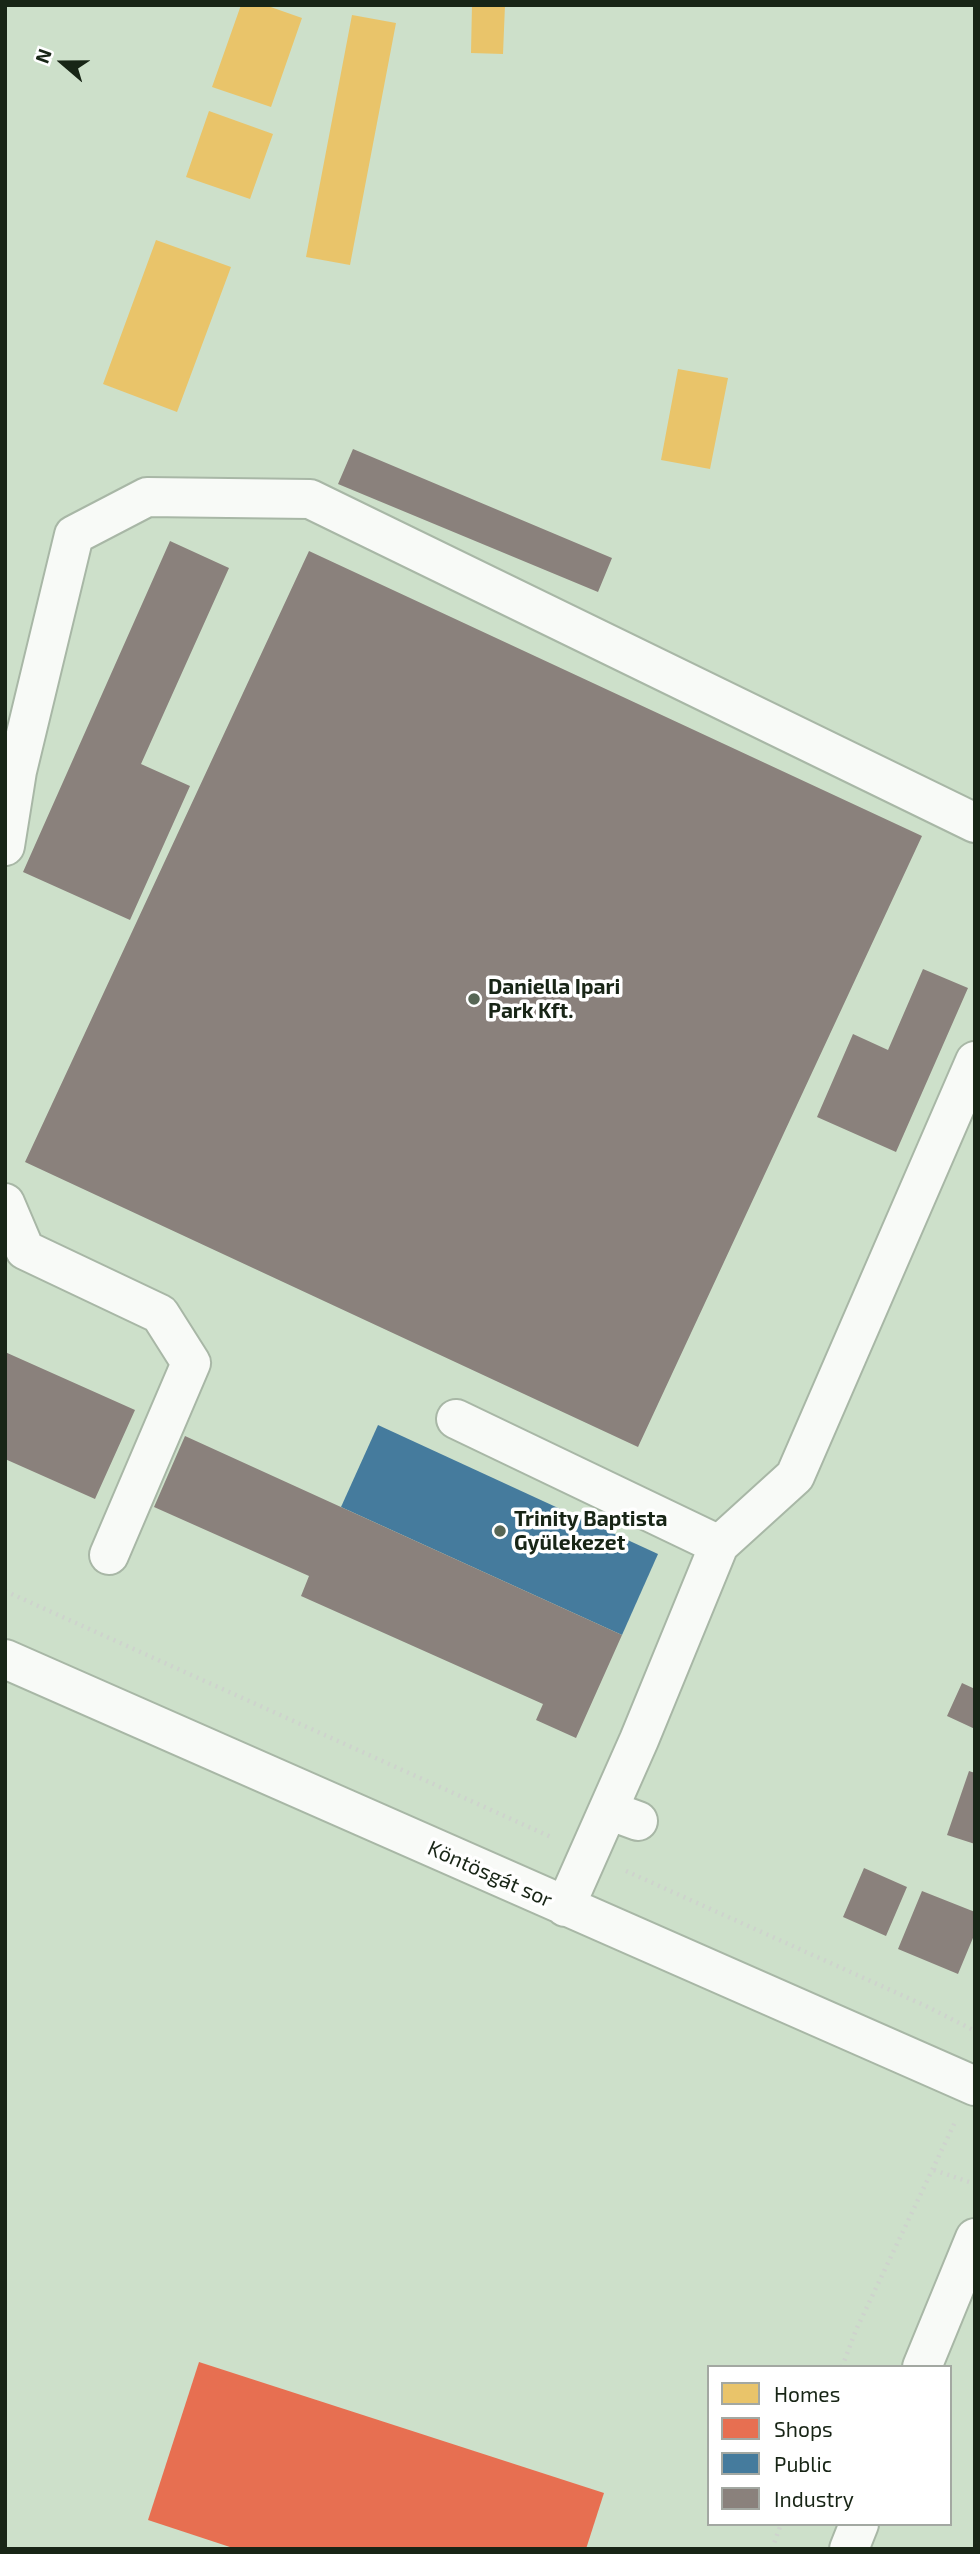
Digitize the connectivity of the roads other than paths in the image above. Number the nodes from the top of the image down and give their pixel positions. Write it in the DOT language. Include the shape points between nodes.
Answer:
graph roads {
  1 [pos="975,823"];
  2 [pos="5,846"];
  3 [pos="975,1061"];
  4 [pos="5,1203"];
  5 [pos="456,1419"];
  6 [pos="719,1545"];
  7 [pos="109,1555"];
  8 [pos="5,1659"];
  9 [pos="565,1907"];
  10 [pos="973,2086"];
  11 [pos="975,2238"];
  12 [pos="961,2310"];
  13 [pos="923,2365"];
  14 [pos="858,2526"];
  15 [pos="849,2549"];
  1 -- 2 [label="street" via="310,499 147,498 74,535 17,771"];
  3 -- 6 [label="street" via="796,1476"];
  4 -- 7 [label="street" via="25,1250 160,1314 191,1363"];
  5 -- 6 [label="street"];
  6 -- 9 [label="street" via="623,1816 589,1854"];
  8 -- 9 [label="street, Köntösgát sor"];
  9 -- 10 [label="street, Köntösgát sor"];
  11 -- 12 [label="street"];
  12 -- 13 [label="street"];
  14 -- 15 [label="street"];
}
